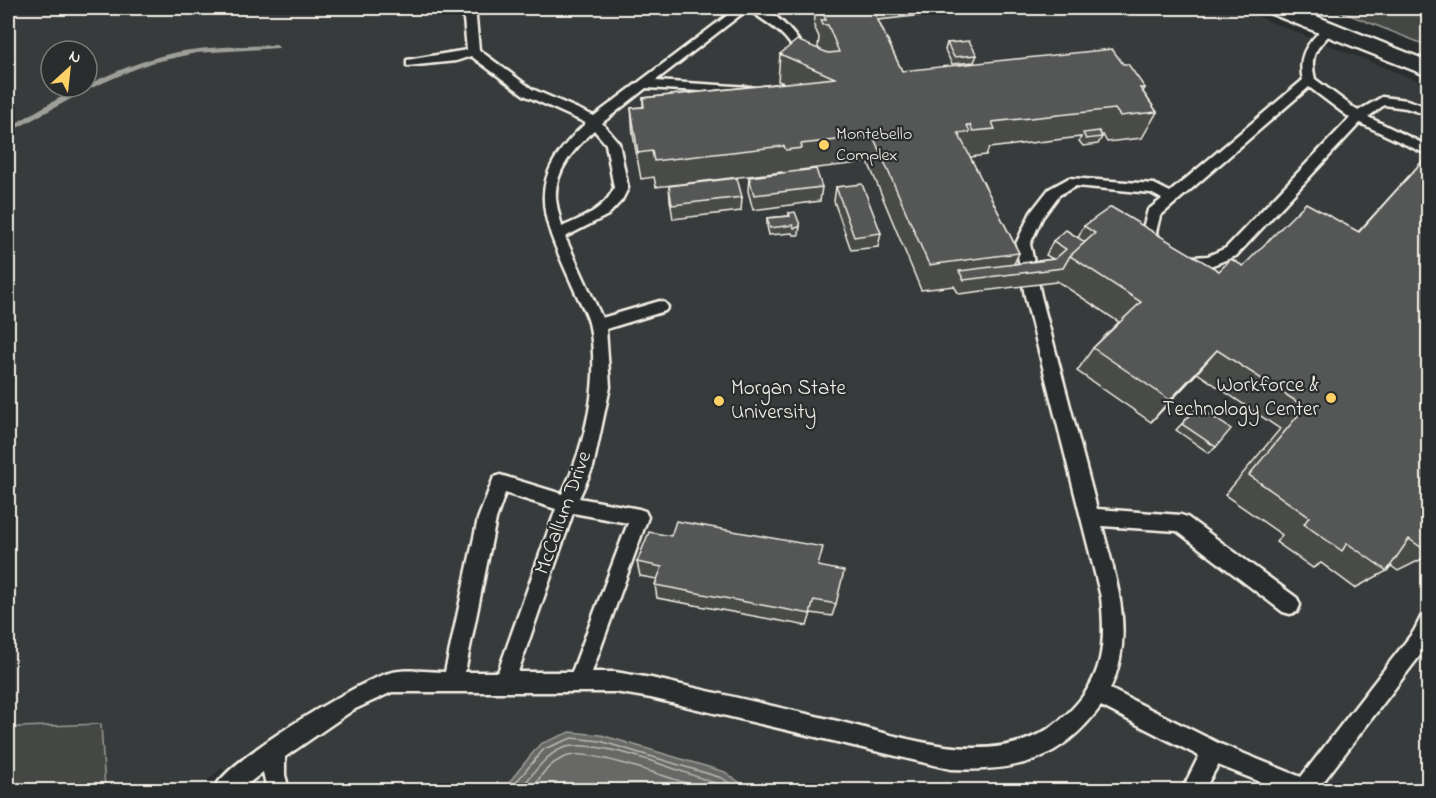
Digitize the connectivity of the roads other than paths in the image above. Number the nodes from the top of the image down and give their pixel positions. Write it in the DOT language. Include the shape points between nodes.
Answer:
graph roads {
  1 [pos="469,8"];
  2 [pos="743,8"];
  3 [pos="753,8"];
  4 [pos="1277,8"];
  5 [pos="1329,28"];
  6 [pos="473,52"];
  7 [pos="411,63"];
  8 [pos="797,67"];
  9 [pos="1428,69"];
  10 [pos="1310,81"];
  11 [pos="643,84"];
  12 [pos="760,91"];
  13 [pos="1428,111"];
  14 [pos="1358,117"];
  15 [pos="595,122"];
  16 [pos="1428,151"];
  17 [pos="1171,198"];
  18 [pos="556,235"];
  19 [pos="660,307"];
  20 [pos="598,324"];
  21 [pos="567,504"];
  22 [pos="1090,518"];
  23 [pos="1290,605"];
  24 [pos="1428,624"];
  25 [pos="505,680"];
  26 [pos="579,681"];
  27 [pos="453,682"];
  28 [pos="1099,694"];
  29 [pos="274,752"];
  30 [pos="1213,752"];
  31 [pos="225,790"];
  32 [pos="278,790"];
  33 [pos="1193,790"];
  34 [pos="1305,790"];
  1 -- 6 [label="lane"];
  2 -- 11 [label="lane, McCallum Drive"];
  3 -- 8 [label="lane" via="791,36 801,55"];
  4 -- 5 [label="main road"];
  5 -- 9 [label="main road"];
  5 -- 10 [label="lane" via="1306,53"];
  6 -- 7 [label="lane"];
  6 -- 15 [label="lane" via="528,92"];
  10 -- 14 [label="lane"];
  10 -- 17 [label="lane"];
  11 -- 12 [label="lane"];
  11 -- 15 [label="lane, McCallum Drive"];
  13 -- 14 [label="lane" via="1382,101"];
  14 -- 16 [label="lane"];
  14 -- 17 [label="lane" via="1231,252 1210,261 1184,263 1169,258 1149,232 1153,214"];
  15 -- 18 [label="lane, McCallum Drive" via="570,145 553,179 549,197"];
  15 -- 18 [label="lane" via="612,142 619,194 582,224"];
  17 -- 22 [label="lane" via="1154,189 1074,181 1054,192 1036,216 1023,244"];
  18 -- 20 [label="lane, McCallum Drive"];
  19 -- 20 [label="lane"];
  20 -- 21 [label="lane, McCallum Drive" via="602,387 584,467"];
  21 -- 25 [label="lane, McCallum Drive"];
  21 -- 26 [label="lane" via="639,517"];
  21 -- 27 [label="lane" via="500,483 487,519"];
  22 -- 23 [label="lane" via="1181,523"];
  22 -- 28 [label="lane" via="1111,597 1114,639"];
  24 -- 34 [label="lane"];
  25 -- 26 [label="lane"];
  25 -- 27 [label="lane"];
  26 -- 28 [label="lane" via="651,688 951,758 980,760 1009,758 1036,749 1060,735"];
  27 -- 29 [label="lane" via="392,682 367,690 317,719"];
  28 -- 30 [label="lane"];
  29 -- 31 [label="lane" via="247,769"];
  29 -- 32 [label="lane"];
  30 -- 33 [label="lane"];
  30 -- 34 [label="lane"];
}
